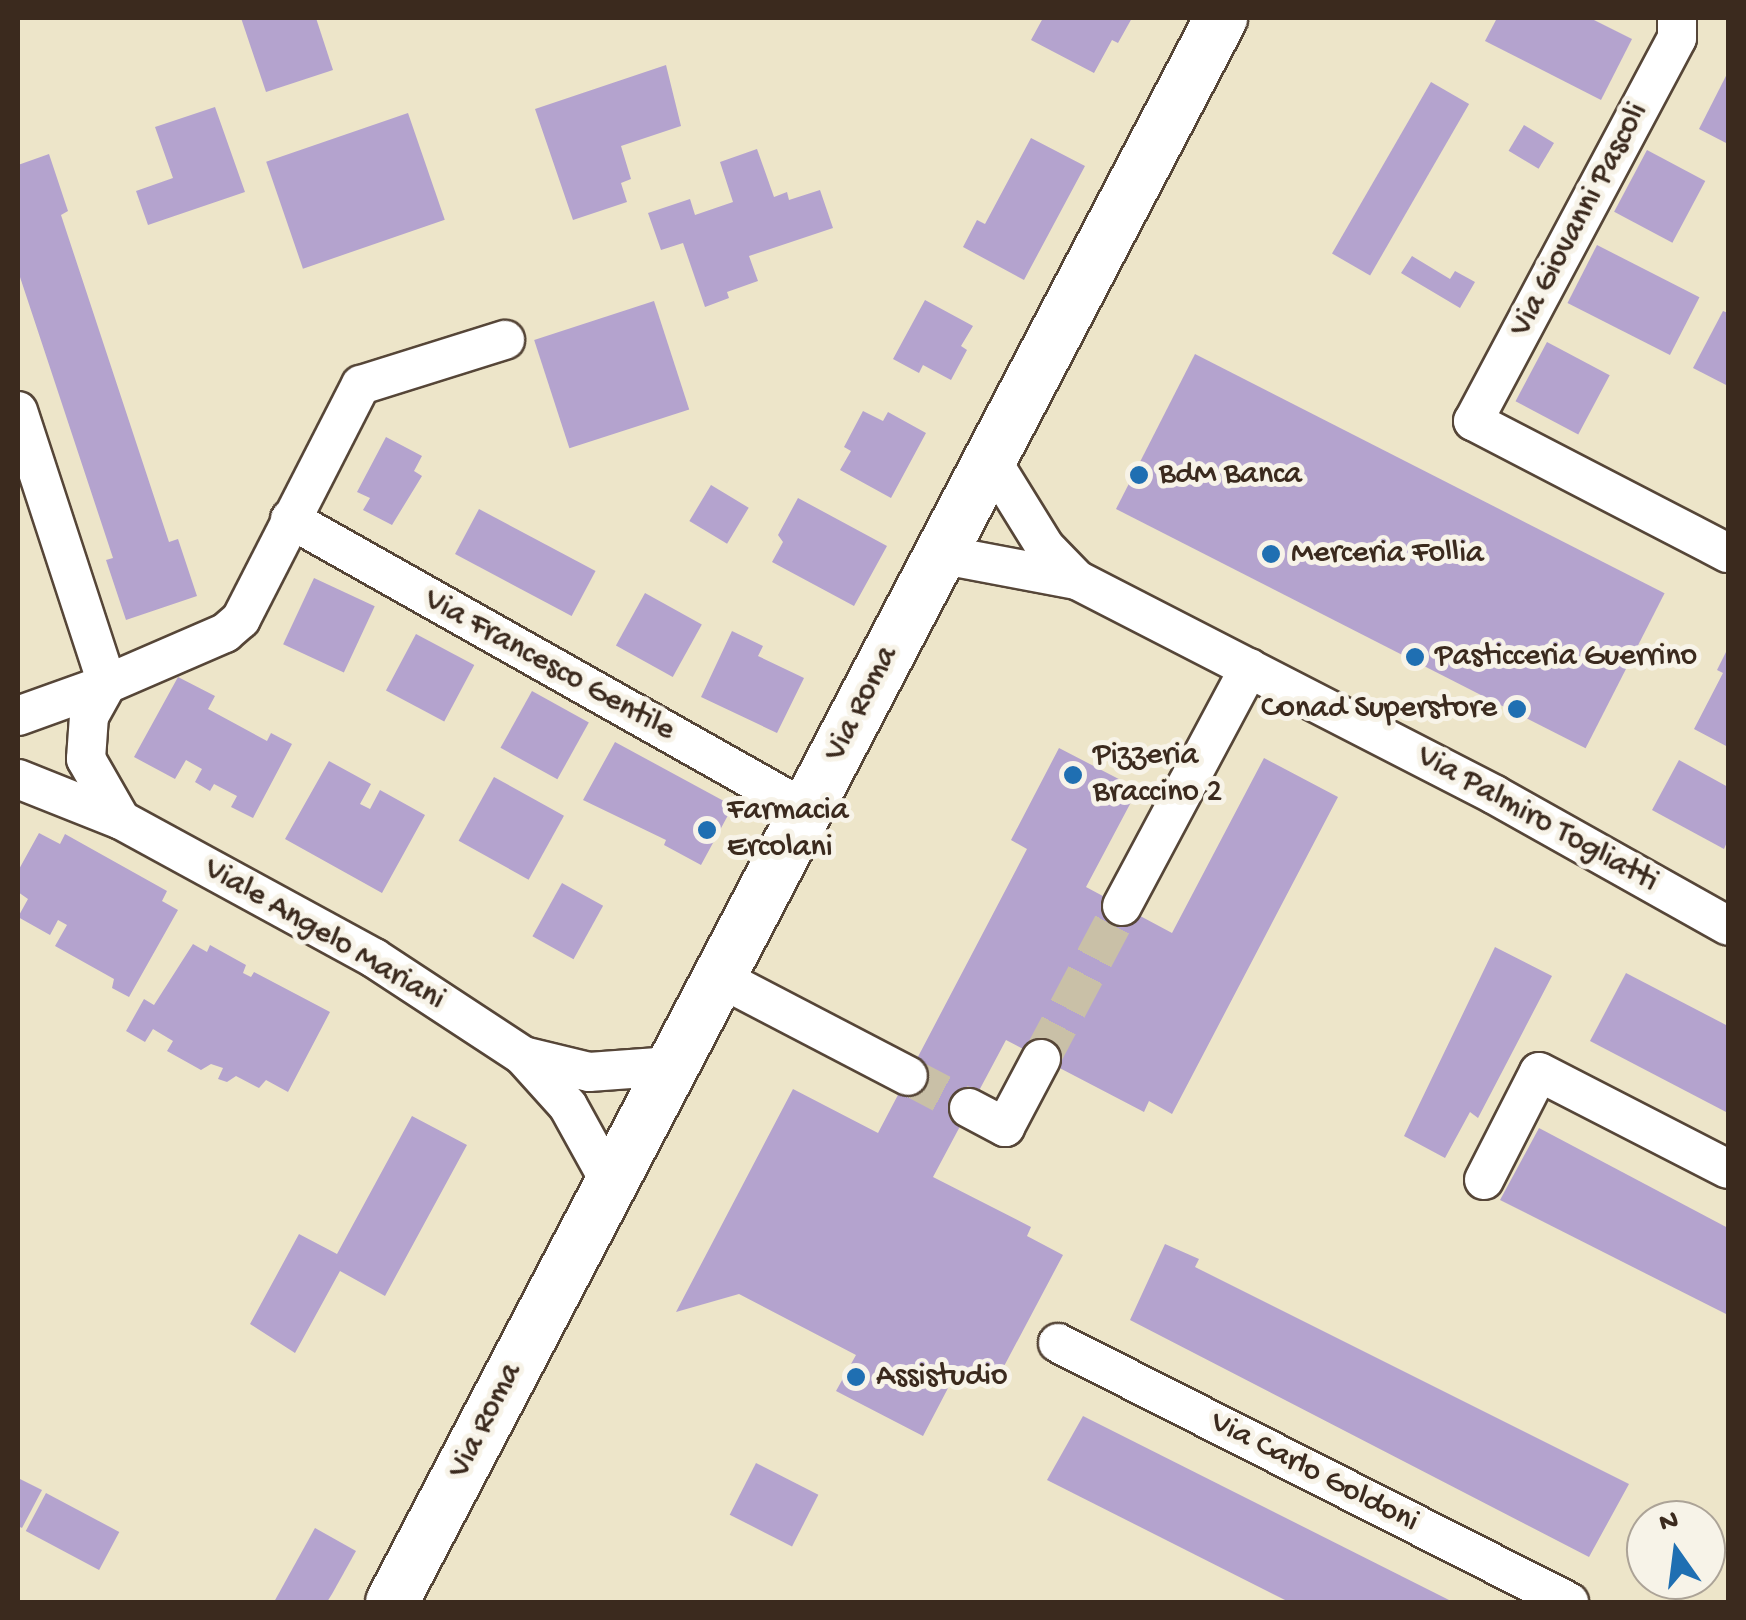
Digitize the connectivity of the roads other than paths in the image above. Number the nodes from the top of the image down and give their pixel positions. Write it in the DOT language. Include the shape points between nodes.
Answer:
graph roads {
  1 [pos="1221,18"];
  2 [pos="1677,18"];
  3 [pos="504,340"];
  4 [pos="18,412"];
  5 [pos="990,458"];
  6 [pos="290,519"];
  7 [pos="950,533"];
  8 [pos="1045,547"];
  9 [pos="1728,553"];
  10 [pos="1077,580"];
  11 [pos="1249,668"];
  12 [pos="107,684"];
  13 [pos="18,718"];
  14 [pos="86,759"];
  15 [pos="21,773"];
  16 [pos="808,811"];
  17 [pos="121,820"];
  18 [pos="1122,906"];
  19 [pos="1726,918"];
  20 [pos="718,977"];
  21 [pos="524,1056"];
  22 [pos="1042,1058"];
  23 [pos="672,1066"];
  24 [pos="589,1072"];
  25 [pos="908,1076"];
  26 [pos="568,1106"];
  27 [pos="970,1108"];
  28 [pos="640,1125"];
  29 [pos="1728,1169"];
  30 [pos="1484,1180"];
  31 [pos="610,1182"];
  32 [pos="1058,1344"];
  33 [pos="392,1602"];
  34 [pos="1569,1602"];
  1 -- 5 [label="main road, Via Roma"];
  2 -- 9 [label="street, Via Giovanni Pascoli" via="1677,38 1472,421"];
  3 -- 6 [label="street" via="361,385"];
  4 -- 12 [label="street"];
  5 -- 7 [label="main road, Via Roma"];
  5 -- 8 [label="street, Via Palmiro Togliatti"];
  6 -- 12 [label="street" via="241,618 225,633"];
  6 -- 16 [label="street, Via Francesco Gentile"];
  7 -- 8 [label="street, Via Palmiro Togliatti" via="999,520"];
  7 -- 10 [label="street, Via Palmiro Togliatti"];
  7 -- 16 [label="main road, Via Roma"];
  8 -- 10 [label="street, Via Palmiro Togliatti"];
  10 -- 11 [label="street, Via Palmiro Togliatti"];
  11 -- 18 [label="street"];
  11 -- 19 [label="street, Via Palmiro Togliatti"];
  12 -- 13 [label="street"];
  12 -- 14 [label="street" via="89,716"];
  13 -- 14 [label="street"];
  14 -- 17 [label="street"];
  15 -- 17 [label="street, Viale Angelo Mariani"];
  16 -- 20 [label="main road, Via Roma"];
  17 -- 21 [label="street, Viale Angelo Mariani" via="374,958"];
  20 -- 23 [label="main road, Via Roma"];
  20 -- 25 [label="street"];
  21 -- 24 [label="street, Viale Angelo Mariani"];
  21 -- 26 [label="street, Viale Angelo Mariani"];
  22 -- 27 [label="street" via="1006,1127"];
  23 -- 24 [label="street, Viale Angelo Mariani"];
  23 -- 28 [label="main road, Via Roma"];
  24 -- 28 [label="street"];
  26 -- 28 [label="street"];
  26 -- 31 [label="street, Viale Angelo Mariani"];
  28 -- 31 [label="main road, Via Roma"];
  29 -- 30 [label="street" via="1539,1072"];
  31 -- 33 [label="main road, Via Roma"];
  32 -- 34 [label="street, Via Carlo Goldoni"];
}
